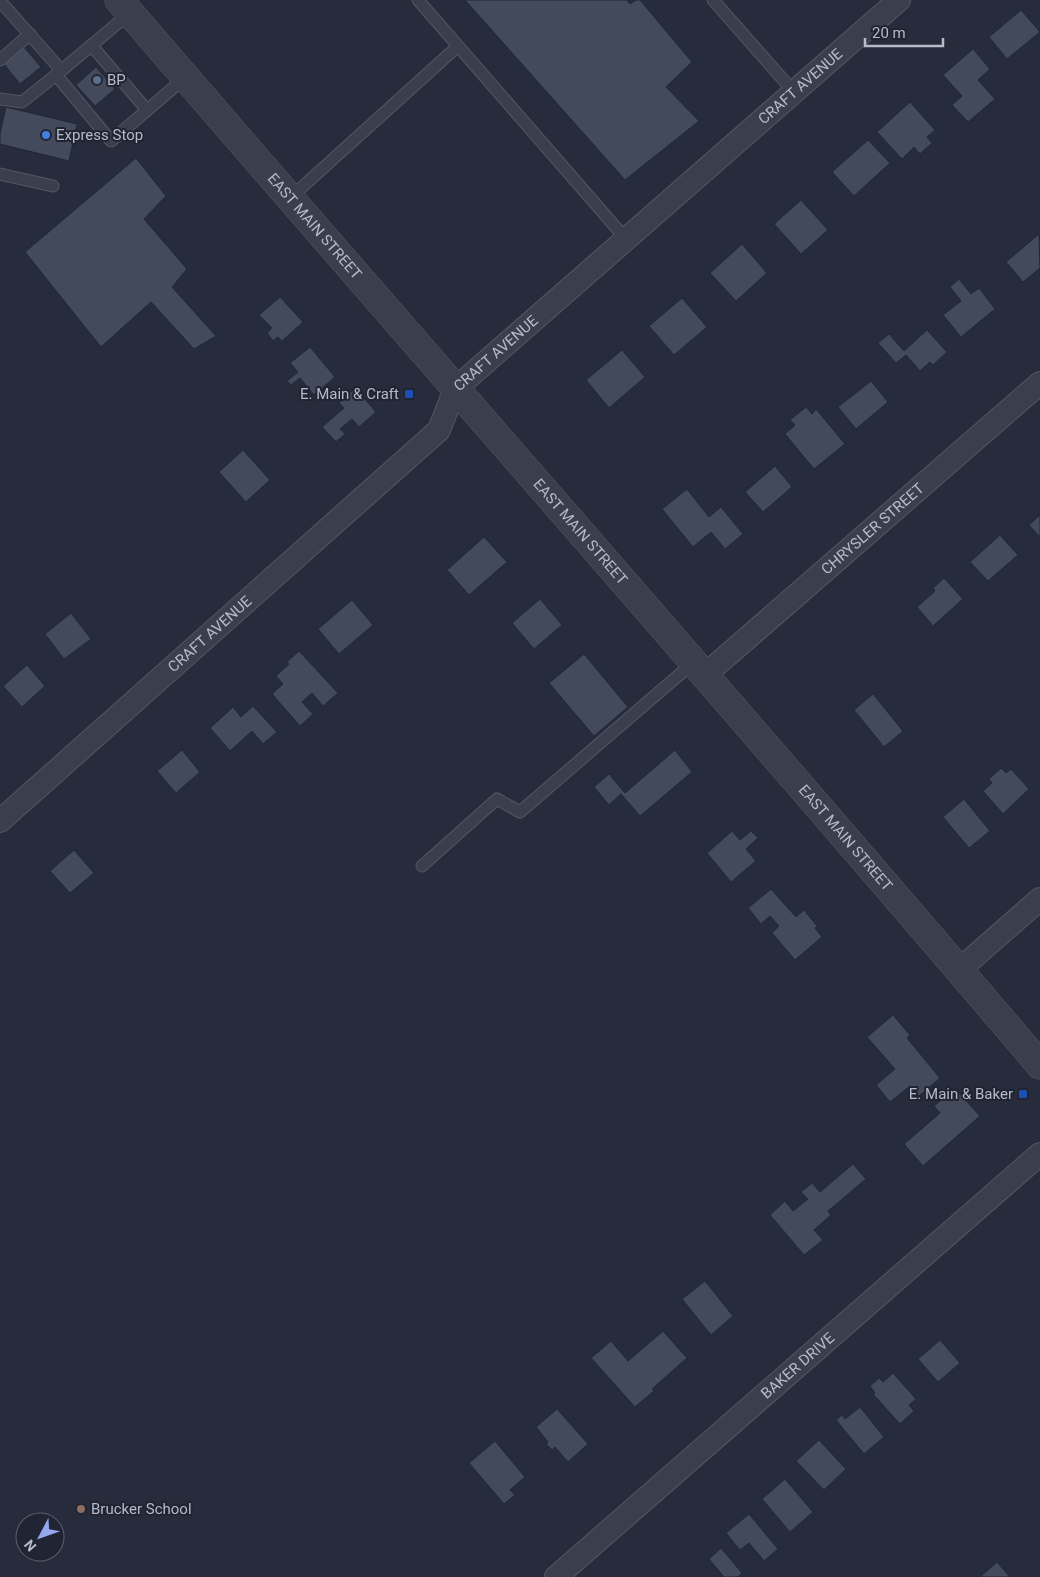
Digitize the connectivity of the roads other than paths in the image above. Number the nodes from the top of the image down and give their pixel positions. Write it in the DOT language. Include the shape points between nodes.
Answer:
graph roads {
  1 [pos="418,0"];
  2 [pos="713,0"];
  3 [pos="899,0"];
  4 [pos="0,1"];
  5 [pos="124,6"];
  6 [pos="30,34"];
  7 [pos="91,45"];
  8 [pos="458,46"];
  9 [pos="0,60"];
  10 [pos="58,72"];
  11 [pos="186,77"];
  12 [pos="794,92"];
  13 [pos="0,99"];
  14 [pos="147,110"];
  15 [pos="0,174"];
  16 [pos="53,186"];
  17 [pos="290,198"];
  18 [pos="626,239"];
  19 [pos="1040,384"];
  20 [pos="455,389"];
  21 [pos="700,668"];
  22 [pos="0,820"];
  23 [pos="422,866"];
  24 [pos="1040,899"];
  25 [pos="959,970"];
  26 [pos="1040,1065"];
  27 [pos="1040,1154"];
  28 [pos="556,1577"];
  1 -- 8 [label="lane"];
  2 -- 12 [label="lane"];
  3 -- 12 [label="street, CRAFT AVENUE"];
  4 -- 6 [label="lane"];
  5 -- 7 [label="lane"];
  5 -- 11 [label="street, EAST MAIN STREET"];
  6 -- 9 [label="lane"];
  6 -- 10 [label="lane"];
  7 -- 10 [label="lane"];
  7 -- 14 [label="lane"];
  8 -- 17 [label="lane"];
  8 -- 18 [label="lane"];
  10 -- 13 [label="lane" via="22,102"];
  10 -- 14 [label="lane" via="110,141"];
  11 -- 14 [label="lane"];
  11 -- 17 [label="street, EAST MAIN STREET"];
  12 -- 18 [label="street, CRAFT AVENUE"];
  15 -- 16 [label="lane"];
  17 -- 20 [label="street, EAST MAIN STREET"];
  18 -- 20 [label="street, CRAFT AVENUE"];
  19 -- 21 [label="street, CHRYSLER STREET"];
  20 -- 21 [label="street, EAST MAIN STREET"];
  20 -- 22 [label="street, CRAFT AVENUE" via="439,430"];
  21 -- 23 [label="lane" via="520,812 497,799"];
  21 -- 25 [label="street, EAST MAIN STREET"];
  24 -- 25 [label="street"];
  25 -- 26 [label="street, EAST MAIN STREET"];
  27 -- 28 [label="street, BAKER DRIVE"];
}
